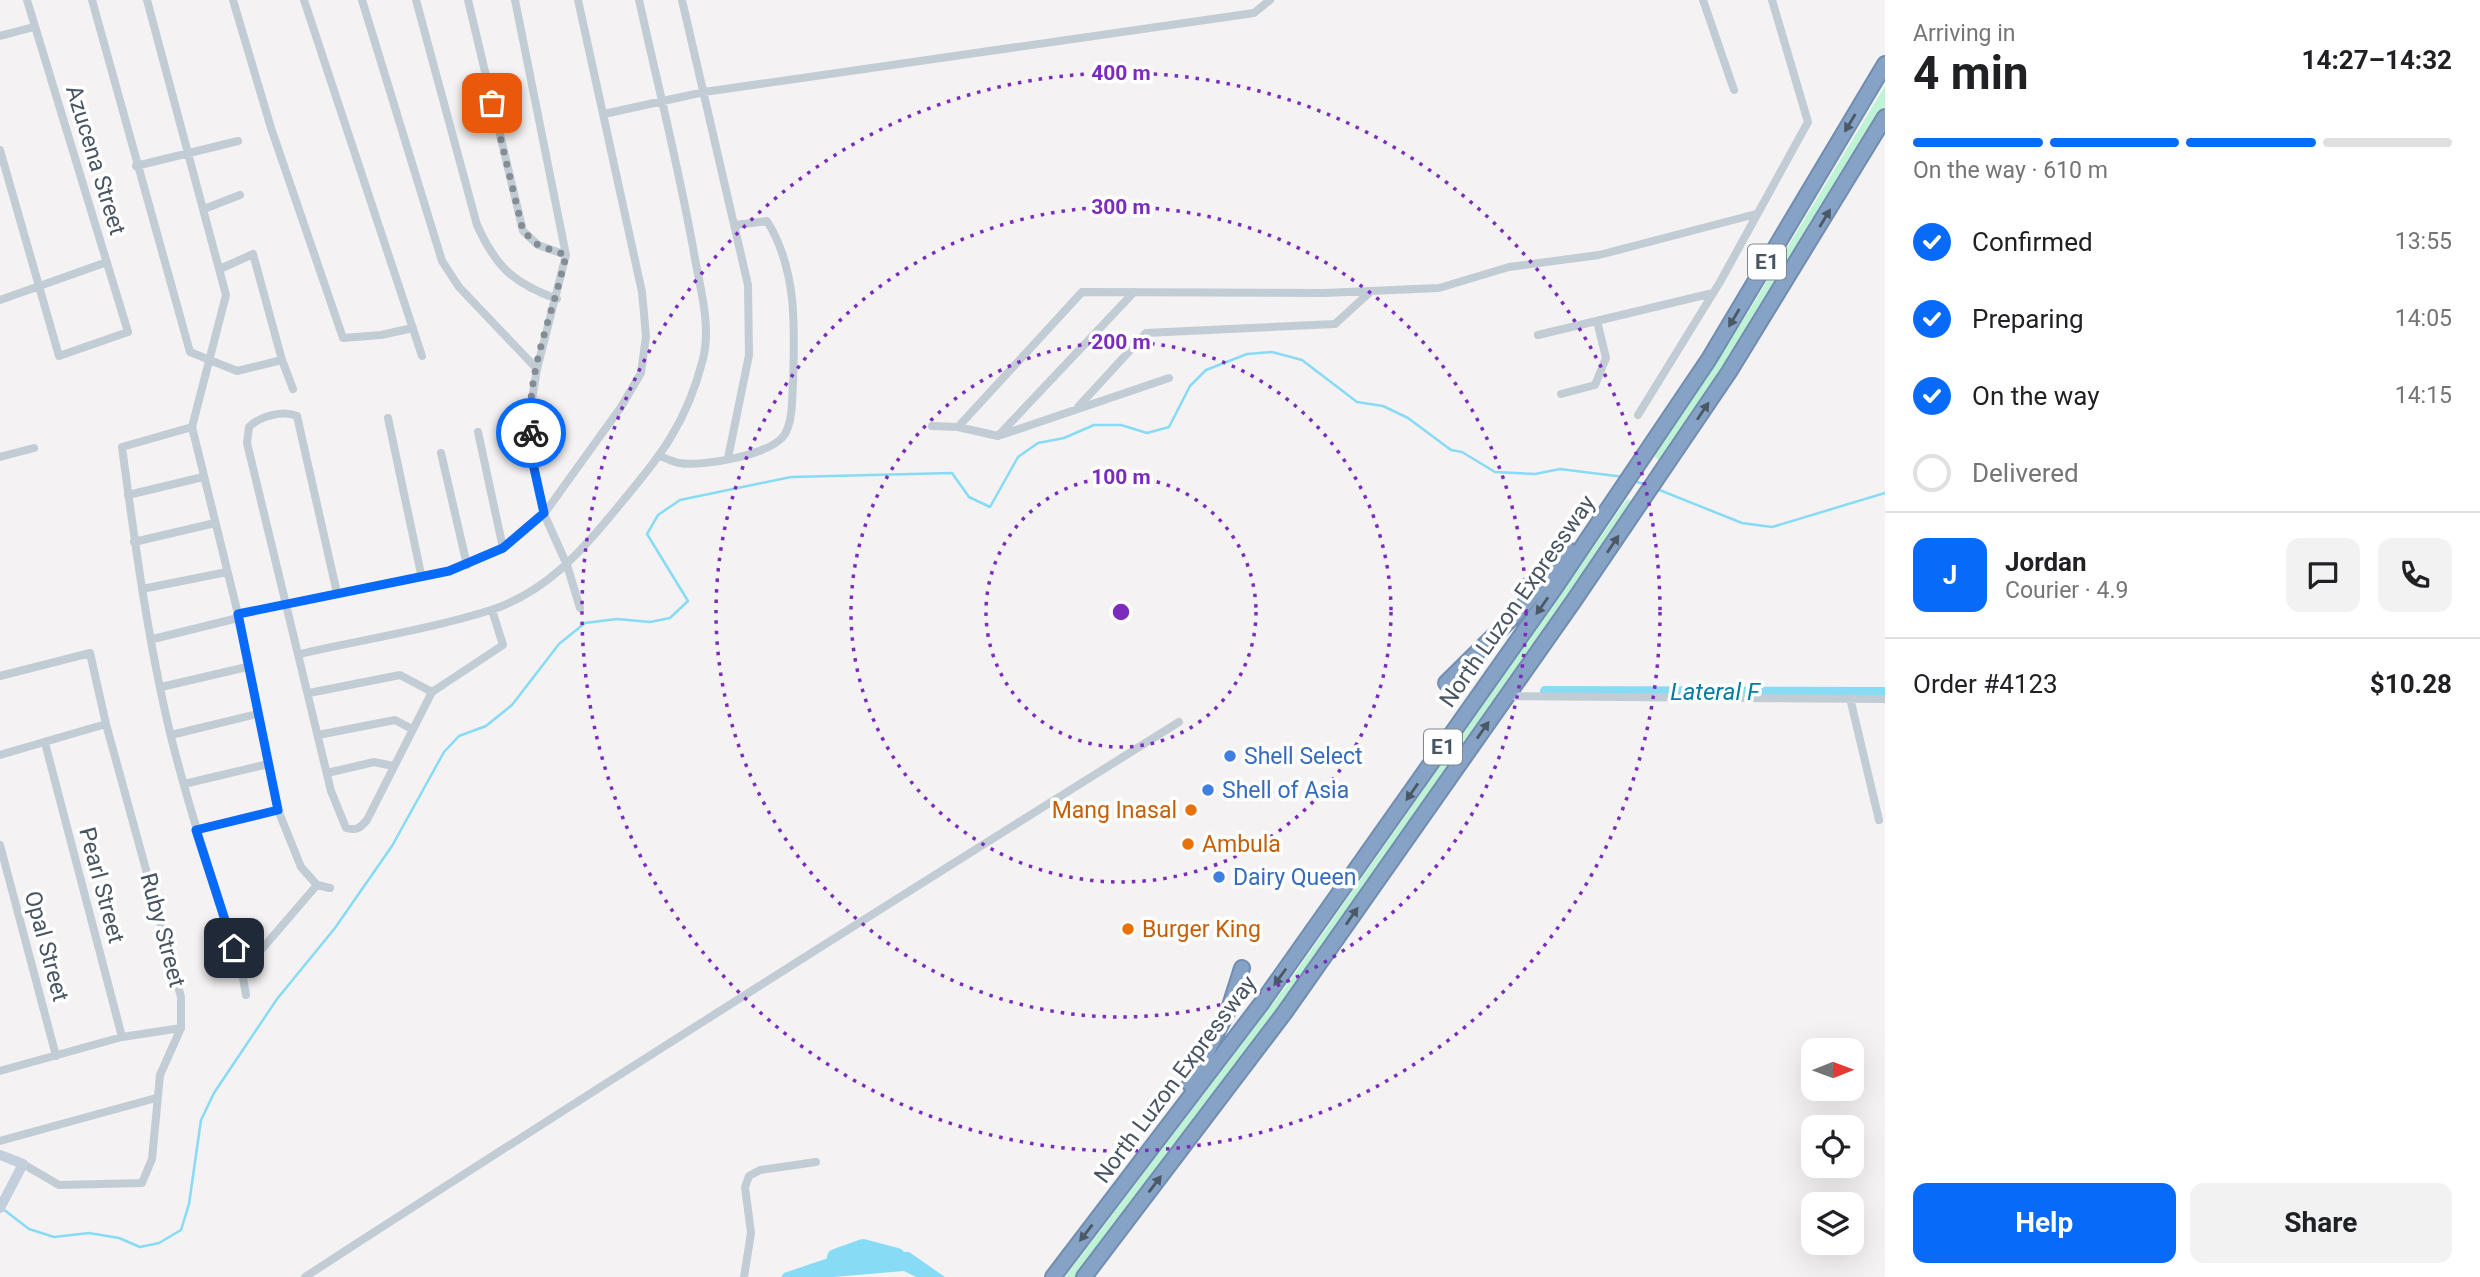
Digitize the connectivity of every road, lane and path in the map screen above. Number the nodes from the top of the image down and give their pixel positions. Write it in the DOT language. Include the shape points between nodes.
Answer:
graph roads {
  1 [pos="27,0"];
  2 [pos="92,0"];
  3 [pos="147,0"];
  4 [pos="233,0"];
  5 [pos="304,0"];
  6 [pos="362,0"];
  7 [pos="416,0"];
  8 [pos="468,0"];
  9 [pos="515,0"];
  10 [pos="578,0"];
  11 [pos="639,0"];
  12 [pos="682,0"];
  13 [pos="1270,0"];
  14 [pos="1703,0"];
  15 [pos="1772,0"];
  16 [pos="34,27"];
  17 [pos="0,36"];
  18 [pos="1885,64"];
  19 [pos="1734,90"];
  20 [pos="704,92"];
  21 [pos="661,99"];
  22 [pos="604,114"];
  23 [pos="1885,117"];
  24 [pos="238,141"];
  25 [pos="0,150"];
  26 [pos="188,155"];
  27 [pos="136,166"];
  28 [pos="240,195"];
  29 [pos="204,209"];
  30 [pos="1756,214"];
  31 [pos="736,225"];
  32 [pos="566,255"];
  33 [pos="107,262"];
  34 [pos="222,268"];
  35 [pos="38,288"];
  36 [pos="1134,292"];
  37 [pos="1369,293"];
  38 [pos="1713,293"];
  39 [pos="557,299"];
  40 [pos="0,300"];
  41 [pos="1597,321"];
  42 [pos="413,328"];
  43 [pos="1538,335"];
  44 [pos="422,356"];
  45 [pos="208,360"];
  46 [pos="282,360"];
  47 [pos="537,369"];
  48 [pos="1169,378"];
  49 [pos="293,389"];
  50 [pos="1561,394"];
  51 [pos="1079,407"];
  52 [pos="1638,415"];
  53 [pos="388,418"];
  54 [pos="933,426"];
  55 [pos="192,427"];
  56 [pos="958,427"];
  57 [pos="478,432"];
  58 [pos="998,436"];
  59 [pos="34,448"];
  60 [pos="441,453"];
  61 [pos="659,456"];
  62 [pos="0,457"];
  63 [pos="728,458"];
  64 [pos="203,477"];
  65 [pos="1619,493"];
  66 [pos="128,495"];
  67 [pos="544,513"];
  68 [pos="215,523"];
  69 [pos="134,542"];
  70 [pos="503,548"];
  71 [pos="467,565"];
  72 [pos="567,565"];
  73 [pos="227,572"];
  74 [pos="421,575"];
  75 [pos="142,589"];
  76 [pos="337,593"];
  77 [pos="287,603"];
  78 [pos="580,608"];
  79 [pos="492,610"];
  80 [pos="238,616"];
  81 [pos="153,639"];
  82 [pos="300,654"];
  83 [pos="247,667"];
  84 [pos="0,676"];
  85 [pos="1446,682"];
  86 [pos="160,687"];
  87 [pos="432,692"];
  88 [pos="309,693"];
  89 [pos="1507,696"];
  90 [pos="1850,698"];
  91 [pos="1885,699"];
  92 [pos="257,714"];
  93 [pos="1179,722"];
  94 [pos="106,724"];
  95 [pos="412,729"];
  96 [pos="318,735"];
  97 [pos="171,736"];
  98 [pos="45,743"];
  99 [pos="0,755"];
  100 [pos="268,764"];
  101 [pos="393,766"];
  102 [pos="327,773"];
  103 [pos="184,784"];
  104 [pos="278,810"];
  105 [pos="1879,820"];
  106 [pos="196,830"];
  107 [pos="0,845"];
  108 [pos="317,885"];
  109 [pos="330,888"];
  110 [pos="1241,968"];
  111 [pos="242,972"];
  112 [pos="246,995"];
  113 [pos="181,1028"];
  114 [pos="122,1037"];
  115 [pos="56,1056"];
  116 [pos="0,1071"];
  117 [pos="156,1098"];
  118 [pos="0,1141"];
  119 [pos="0,1155"];
  120 [pos="816,1162"];
  121 [pos="23,1164"];
  122 [pos="0,1206"];
  123 [pos="1104,1211"];
  124 [pos="305,1277"];
  125 [pos="744,1277"];
  126 [pos="1053,1277"];
  127 [pos="1084,1277"];
  1 -- 16 [label="street, Azucena Street"];
  2 -- 27 [label="street"];
  3 -- 26 [label="street"];
  4 -- 42 [label="street" via="343,338"];
  5 -- 42 [label="street"];
  6 -- 47 [label="street" via="442,261 460,287"];
  7 -- 39 [label="street" via="477,225 508,274"];
  8 -- 32 [label="street" via="523,231 538,245"];
  9 -- 32 [label="street"];
  10 -- 22 [label="street"];
  11 -- 21 [label="street"];
  12 -- 20 [label="street"];
  13 -- 20 [label="street" via="1254,13"];
  14 -- 19 [label="street"];
  15 -- 30 [label="street" via="1808,122"];
  16 -- 17 [label="street"];
  16 -- 33 [label="street, Azucena Street"];
  18 -- 65 [label="highway, North Luzon Expressway / E1, one-way" via="1709,359"];
  20 -- 21 [label="street"];
  20 -- 31 [label="street"];
  21 -- 22 [label="street"];
  21 -- 61 [label="street" via="691,232 705,332 704,356 690,401"];
  22 -- 67 [label="street" via="642,292 645,355 641,373 621,407"];
  89 -- 23 [label="highway, North Luzon Expressway / E1, one-way" via="1765,315"];
  24 -- 26 [label="street"];
  25 -- 35 [label="street"];
  26 -- 27 [label="street"];
  26 -- 29 [label="street"];
  27 -- 45 [label="street" via="190,352"];
  28 -- 29 [label="street"];
  29 -- 34 [label="street"];
  30 -- 37 [label="street" via="1599,255 1509,267 1440,288"];
  30 -- 38 [label="street"];
  31 -- 63 [label="street" via="751,328"];
  31 -- 63 [label="street" via="763,220 769,224 792,289 795,340 792,405 785,435 765,451"];
  32 -- 39 [label="street"];
  33 -- 35 [label="street"];
  33 -- 35 [label="street, Azucena Street" via="128,332 59,356"];
  34 -- 45 [label="street" via="226,295"];
  34 -- 46 [label="street" via="253,254"];
  35 -- 40 [label="street"];
  36 -- 37 [label="street"];
  36 -- 56 [label="street" via="1082,292"];
  36 -- 58 [label="street"];
  37 -- 51 [label="street" via="1335,324 1146,333"];
  38 -- 41 [label="street"];
  38 -- 52 [label="street"];
  39 -- 47 [label="street"];
  41 -- 43 [label="street"];
  41 -- 50 [label="street" via="1606,358 1595,385"];
  42 -- 44 [label="street"];
  45 -- 46 [label="street" via="237,371"];
  45 -- 55 [label="street"];
  46 -- 49 [label="street"];
  47 -- 67 [label="street" via="529,417"];
  48 -- 51 [label="street"];
  51 -- 58 [label="street"];
  53 -- 74 [label="street"];
  54 -- 56 [label="street"];
  55 -- 64 [label="street"];
  55 -- 66 [label="street" via="122,447"];
  56 -- 58 [label="street"];
  57 -- 70 [label="street"];
  59 -- 62 [label="street"];
  60 -- 71 [label="street"];
  61 -- 63 [label="street" via="692,464"];
  61 -- 72 [label="street"];
  64 -- 66 [label="street"];
  64 -- 68 [label="street"];
  65 -- 85 [label="highway" via="1518,612"];
  65 -- 123 [label="highway, North Luzon Expressway / E1, one-way" via="1269,992"];
  66 -- 69 [label="street"];
  67 -- 70 [label="street"];
  67 -- 72 [label="street"];
  68 -- 69 [label="street"];
  68 -- 73 [label="street"];
  69 -- 75 [label="street"];
  70 -- 71 [label="street"];
  71 -- 74 [label="street"];
  72 -- 78 [label="street"];
  72 -- 79 [label="street" via="531,591"];
  73 -- 75 [label="street"];
  73 -- 80 [label="street"];
  74 -- 76 [label="street"];
  75 -- 81 [label="street"];
  76 -- 77 [label="street"];
  76 -- 77 [label="street" via="297,416 286,413 254,421 247,443"];
  77 -- 80 [label="street"];
  77 -- 82 [label="street"];
  79 -- 82 [label="street"];
  79 -- 87 [label="street" via="503,645"];
  80 -- 81 [label="street"];
  80 -- 83 [label="street"];
  81 -- 86 [label="street"];
  82 -- 88 [label="street"];
  83 -- 86 [label="street"];
  83 -- 92 [label="street"];
  84 -- 94 [label="street, Ruby Street" via="90,653"];
  86 -- 97 [label="street"];
  87 -- 88 [label="street" via="400,675"];
  87 -- 95 [label="street"];
  88 -- 96 [label="street"];
  89 -- 90 [label="street"];
  127 -- 89 [label="highway, North Luzon Expressway / E1, one-way" via="1285,1012"];
  90 -- 91 [label="street"];
  90 -- 105 [label="street"];
  92 -- 97 [label="street"];
  92 -- 100 [label="street"];
  93 -- 124 [label="street" via="676,1036"];
  94 -- 98 [label="street"];
  94 -- 113 [label="street, Ruby Street" via="181,997"];
  95 -- 96 [label="street" via="395,720"];
  95 -- 101 [label="street"];
  96 -- 102 [label="street"];
  97 -- 103 [label="street"];
  98 -- 99 [label="street"];
  98 -- 114 [label="street, Pearl Street"];
  100 -- 103 [label="street"];
  100 -- 104 [label="street"];
  101 -- 102 [label="street" via="374,762"];
  101 -- 102 [label="street" via="367,820 352,830 346,828"];
  103 -- 106 [label="street"];
  104 -- 106 [label="street"];
  104 -- 108 [label="street" via="301,867"];
  106 -- 111 [label="street"];
  107 -- 115 [label="street, Opal Street"];
  108 -- 109 [label="street"];
  108 -- 111 [label="street"];
  110 -- 123 [label="highway" via="1229,1009 1195,1077"];
  111 -- 112 [label="street"];
  113 -- 114 [label="street"];
  113 -- 117 [label="street, Ruby Street" via="160,1075"];
  114 -- 115 [label="street"];
  115 -- 116 [label="street"];
  117 -- 118 [label="street"];
  117 -- 121 [label="street, Ruby Street" via="152,1159 142,1183 59,1185"];
  119 -- 121 [label="street, Ruby Street"];
  120 -- 125 [label="street" via="769,1168 749,1176 745,1187 751,1233"];
  121 -- 122 [label="street"];
  123 -- 126 [label="highway, North Luzon Expressway / E1, one-way"];
}
